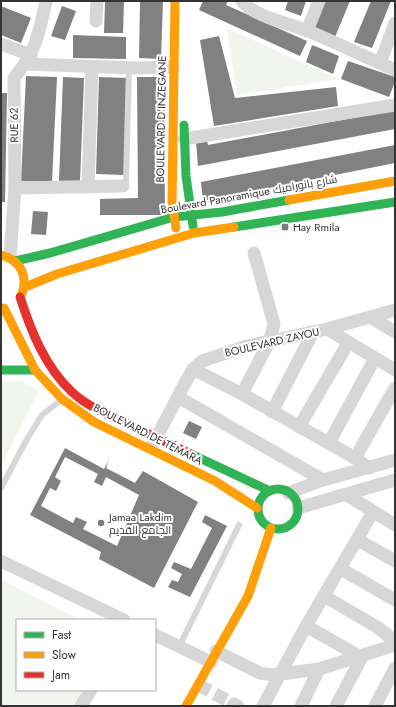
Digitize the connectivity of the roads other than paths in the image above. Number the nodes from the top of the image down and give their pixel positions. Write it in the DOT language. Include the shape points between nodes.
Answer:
graph roads {
  1 [pos="46,1"];
  2 [pos="97,1"];
  3 [pos="175,1"];
  4 [pos="242,1"];
  5 [pos="319,1"];
  6 [pos="96,20"];
  7 [pos="395,23"];
  8 [pos="307,31"];
  9 [pos="1,44"];
  10 [pos="184,46"];
  11 [pos="28,60"];
  12 [pos="380,63"];
  13 [pos="173,66"];
  14 [pos="92,67"];
  15 [pos="129,68"];
  16 [pos="395,70"];
  17 [pos="7,78"];
  18 [pos="183,83"];
  19 [pos="395,105"];
  20 [pos="184,115"];
  21 [pos="184,139"];
  22 [pos="395,181"];
  23 [pos="123,186"];
  24 [pos="88,187"];
  25 [pos="15,188"];
  26 [pos="395,202"];
  27 [pos="191,214"];
  28 [pos="174,217"];
  29 [pos="194,233"];
  30 [pos="177,237"];
  31 [pos="254,253"];
  32 [pos="9,258"];
  33 [pos="25,287"];
  34 [pos="20,297"];
  35 [pos="2,308"];
  36 [pos="395,310"];
  37 [pos="370,317"];
  38 [pos="327,329"];
  39 [pos="313,332"];
  40 [pos="395,332"];
  41 [pos="270,340"];
  42 [pos="348,343"];
  43 [pos="375,358"];
  44 [pos="1,370"];
  45 [pos="35,370"];
  46 [pos="193,370"];
  47 [pos="395,370"];
  48 [pos="395,388"];
  49 [pos="242,394"];
  50 [pos="178,397"];
  51 [pos="62,399"];
  52 [pos="272,412"];
  53 [pos="299,427"];
  54 [pos="329,443"];
  55 [pos="153,444"];
  56 [pos="355,458"];
  57 [pos="395,460"];
  58 [pos="369,468"];
  59 [pos="323,480"];
  60 [pos="395,480"];
  61 [pos="1,488"];
  62 [pos="270,491"];
  63 [pos="288,493"];
  64 [pos="347,495"];
  65 [pos="257,508"];
  66 [pos="298,508"];
  67 [pos="373,512"];
  68 [pos="239,525"];
  69 [pos="395,525"];
  70 [pos="272,528"];
  71 [pos="358,540"];
  72 [pos="1,560"];
  73 [pos="395,561"];
  74 [pos="341,569"];
  75 [pos="324,596"];
  76 [pos="395,600"];
  77 [pos="122,619"];
  78 [pos="306,626"];
  79 [pos="156,636"];
  80 [pos="395,641"];
  81 [pos="395,645"];
  82 [pos="179,647"];
  83 [pos="214,656"];
  84 [pos="361,656"];
  85 [pos="395,668"];
  86 [pos="319,669"];
  87 [pos="281,674"];
  88 [pos="90,691"];
  89 [pos="81,706"];
  90 [pos="186,706"];
  91 [pos="233,706"];
  92 [pos="238,706"];
  93 [pos="263,706"];
  94 [pos="301,706"];
  95 [pos="336,706"];
  96 [pos="375,706"];
  1 -- 11 [label="street, RUE 62" via="38,38"];
  2 -- 6 [label="street"];
  3 -- 13 [label="street, BOULEVARD D'INZEGANE"];
  4 -- 8 [label="street" via="255,11"];
  5 -- 8 [label="street"];
  7 -- 12 [label="street"];
  8 -- 12 [label="street"];
  9 -- 11 [label="street"];
  10 -- 18 [label="street, BOULEVARD D'INZEGANE"];
  11 -- 14 [label="street"];
  11 -- 17 [label="street, RUE 62"];
  12 -- 16 [label="street"];
  13 -- 15 [label="street"];
  13 -- 28 [label="street, BOULEVARD D'INZEGANE"];
  14 -- 15 [label="street"];
  14 -- 24 [label="street"];
  15 -- 23 [label="lane" via="126,181"];
  17 -- 25 [label="street, RUE 62"];
  19 -- 21 [label="street"];
  20 -- 21 [label="street, BOULEVARD D'INZEGANE"];
  21 -- 27 [label="street, BOULEVARD D'INZEGANE"];
  22 -- 27 [label="street, Boulevard Panoramique شارع بانوراميك" via="222,212"];
  23 -- 24 [label="street"];
  24 -- 25 [label="street"];
  25 -- 32 [label="street, RUE 62"];
  26 -- 29 [label="street"];
  27 -- 28 [label="street, Boulevard Panoramique شارع بانوراميك"];
  27 -- 29 [label="street, BOULEVARD D'INZEGANE"];
  28 -- 30 [label="street, BOULEVARD D'INZEGANE"];
  28 -- 32 [label="street, Boulevard Panoramique شارع بانوراميك" via="50,253"];
  29 -- 30 [label="street"];
  30 -- 33 [label="street" via="57,274"];
  31 -- 41 [label="street" via="274,324"];
  32 -- 33 [label="street" via="24,272"];
  33 -- 34 [label="street"];
  34 -- 35 [label="street" via="10,306"];
  34 -- 55 [label="street, BOULEVARD DE TÉMARA" via="30,328 42,353 67,386 90,405"];
  35 -- 45 [label="street, BOULEVARD DE TÉMARA"];
  36 -- 37 [label="street, BOULEVARD ZAYOU"];
  37 -- 38 [label="street, BOULEVARD ZAYOU"];
  37 -- 40 [label="street"];
  38 -- 39 [label="street, BOULEVARD ZAYOU"];
  38 -- 42 [label="street"];
  39 -- 41 [label="street, BOULEVARD ZAYOU"];
  39 -- 52 [label="street"];
  41 -- 46 [label="street, BOULEVARD ZAYOU" via="202,361"];
  41 -- 49 [label="street"];
  42 -- 43 [label="street"];
  42 -- 53 [label="street"];
  43 -- 47 [label="street"];
  43 -- 54 [label="street"];
  44 -- 45 [label="street"];
  45 -- 51 [label="street, BOULEVARD DE TÉMARA"];
  46 -- 49 [label="street"];
  46 -- 50 [label="street, BOULEVARD ZAYOU"];
  48 -- 56 [label="street"];
  49 -- 52 [label="street"];
  50 -- 55 [label="street, BOULEVARD ZAYOU"];
  50 -- 59 [label="street"];
  51 -- 55 [label="street, BOULEVARD DE TÉMARA" via="94,422"];
  51 -- 61 [label="lane" via="42,415"];
  52 -- 53 [label="street"];
  53 -- 54 [label="street"];
  54 -- 56 [label="street"];
  55 -- 62 [label="street, BOULEVARD DE TÉMARA"];
  55 -- 65 [label="street, BOULEVARD DE TÉMARA"];
  56 -- 58 [label="street"];
  57 -- 58 [label="street"];
  58 -- 59 [label="street"];
  59 -- 63 [label="street"];
  60 -- 64 [label="street"];
  62 -- 63 [label="street" via="280,490"];
  62 -- 65 [label="street" via="262,497"];
  63 -- 66 [label="street" via="294,497"];
  64 -- 66 [label="street"];
  64 -- 67 [label="street"];
  65 -- 70 [label="street" via="261,520"];
  66 -- 70 [label="street" via="288,527"];
  67 -- 69 [label="street"];
  67 -- 71 [label="street"];
  68 -- 82 [label="lane"];
  70 -- 83 [label="street" via="248,596"];
  71 -- 73 [label="street"];
  71 -- 74 [label="street"];
  72 -- 77 [label="street"];
  74 -- 75 [label="street"];
  74 -- 76 [label="street"];
  75 -- 78 [label="street"];
  75 -- 80 [label="street" via="377,627"];
  78 -- 84 [label="street"];
  78 -- 87 [label="street"];
  79 -- 82 [label="street"];
  81 -- 84 [label="street"];
  82 -- 83 [label="street"];
  83 -- 87 [label="street" via="268,675"];
  83 -- 90 [label="street"];
  84 -- 86 [label="street"];
  84 -- 95 [label="street"];
  85 -- 96 [label="street"];
  86 -- 87 [label="street"];
  86 -- 94 [label="street"];
  87 -- 93 [label="street"];
  88 -- 89 [label="street"];
  91 -- 92 [label="street"];
}
